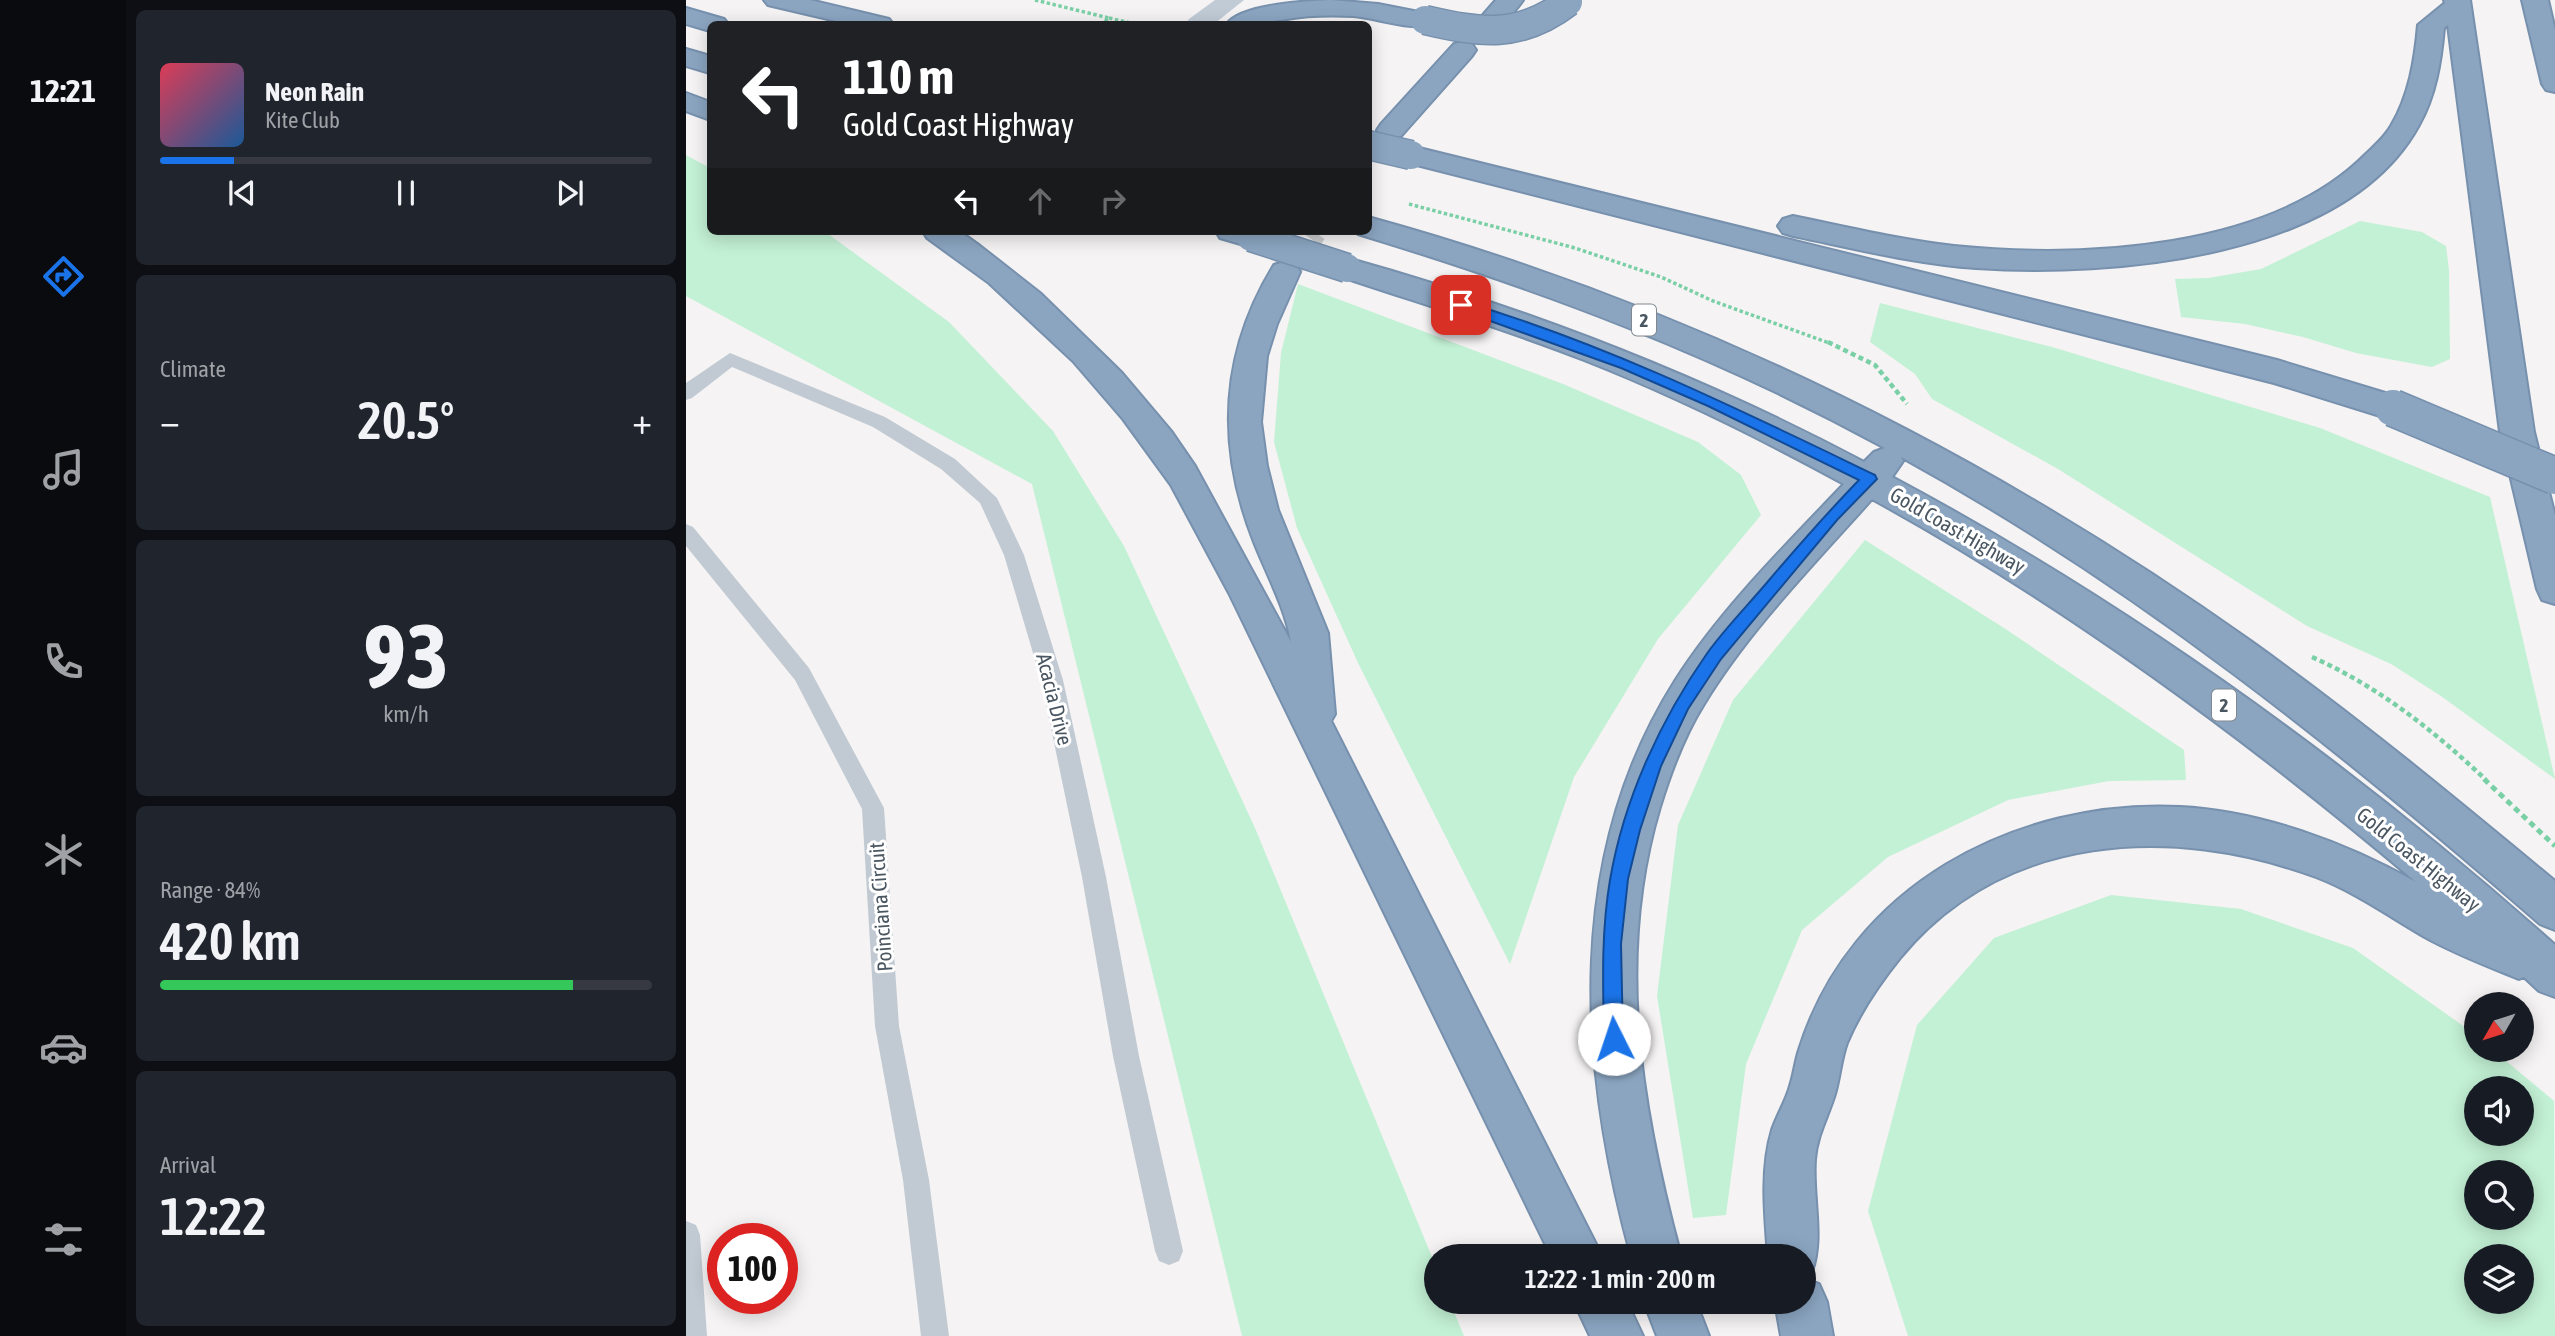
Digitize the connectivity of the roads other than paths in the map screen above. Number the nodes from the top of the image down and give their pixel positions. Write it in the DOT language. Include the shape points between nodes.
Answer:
graph roads {
  1 [pos="777,0"];
  2 [pos="1231,0"];
  3 [pos="2535,0"];
  4 [pos="1569,1"];
  5 [pos="2457,3"];
  6 [pos="686,16"];
  7 [pos="867,21"];
  8 [pos="1202,21"];
  9 [pos="1247,21"];
  10 [pos="707,22"];
  11 [pos="1463,50"];
  12 [pos="686,57"];
  13 [pos="707,64"];
  14 [pos="2555,84"];
  15 [pos="686,101"];
  16 [pos="707,111"];
  17 [pos="1380,137"];
  18 [pos="1621,208"];
  19 [pos="1372,228"];
  20 [pos="944,235"];
  21 [pos="1244,235"];
  22 [pos="1285,272"];
  23 [pos="686,393"];
  24 [pos="1904,443"];
  25 [pos="2555,476"];
  26 [pos="1870,479"];
  27 [pos="686,533"];
  28 [pos="2555,589"];
  29 [pos="1317,737"];
  30 [pos="2543,899"];
  31 [pos="2552,973"];
  32 [pos="686,1235"];
  33 [pos="1571,1244"];
  34 [pos="1652,1244"];
  35 [pos="1792,1244"];
  36 [pos="1169,1251"];
  37 [pos="1606,1314"];
  38 [pos="1675,1314"];
  39 [pos="1803,1314"];
  40 [pos="693,1336"];
  41 [pos="935,1336"];
  42 [pos="1617,1336"];
  43 [pos="1683,1336"];
  44 [pos="1807,1336"];
  1 -- 7 [label="highway"];
  2 -- 8 [label="street"];
  3 -- 14 [label="highway"];
  4 -- 9 [label="highway, bridge" via="1539,23 1507,32 1321,2 1273,10"];
  5 -- 18 [label="highway" via="2431,25 2428,67 2415,106 2379,159 2311,207 2231,238 2166,253 2106,258 1973,258 1671,202"];
  5 -- 28 [label="highway" via="2517,432"];
  6 -- 10 [label="highway"];
  11 -- 17 [label="highway"];
  12 -- 13 [label="highway"];
  15 -- 16 [label="highway"];
  17 -- 18 [label="highway, bridge" via="1411,155"];
  18 -- 25 [label="highway, bridge" via="2277,372 2393,408"];
  19 -- 24 [label="highway, 2" via="1524,275 1693,340"];
  20 -- 29 [label="highway" via="1055,322 1160,442 1208,517"];
  21 -- 26 [label="highway, Gold Coast Highway / 2, bridge" via="1626,364"];
  22 -- 29 [label="highway" via="1251,356 1246,432 1251,476 1267,530 1307,625"];
  23 -- 36 [label="lane, Acacia Drive" via="730,359 879,422 948,464 987,498 1014,555 1052,680"];
  24 -- 26 [label="highway"];
  24 -- 30 [label="highway, 2" via="2037,520 2187,618 2355,742"];
  26 -- 31 [label="highway, Gold Coast Highway / 2" via="2052,586 2158,657 2393,836"];
  26 -- 34 [label="highway" via="1832,516 1716,654 1683,704 1653,765 1631,830 1613,931 1611,1015 1621,1111"];
  27 -- 41 [label="lane, Poinciana Circuit" via="802,674 873,808 887,1026 916,1180"];
  29 -- 33 [label="highway"];
  31 -- 35 [label="highway" via="2445,925 2356,874 2279,845 2232,834 2140,825 2090,829 2042,840 1992,859 1923,902 1895,929 1860,975 1823,1048 1796,1131 1790,1190"];
  32 -- 40 [label="lane"];
  37 -- 42 [label="highway"];
  38 -- 43 [label="highway"];
  39 -- 44 [label="highway"];
}
